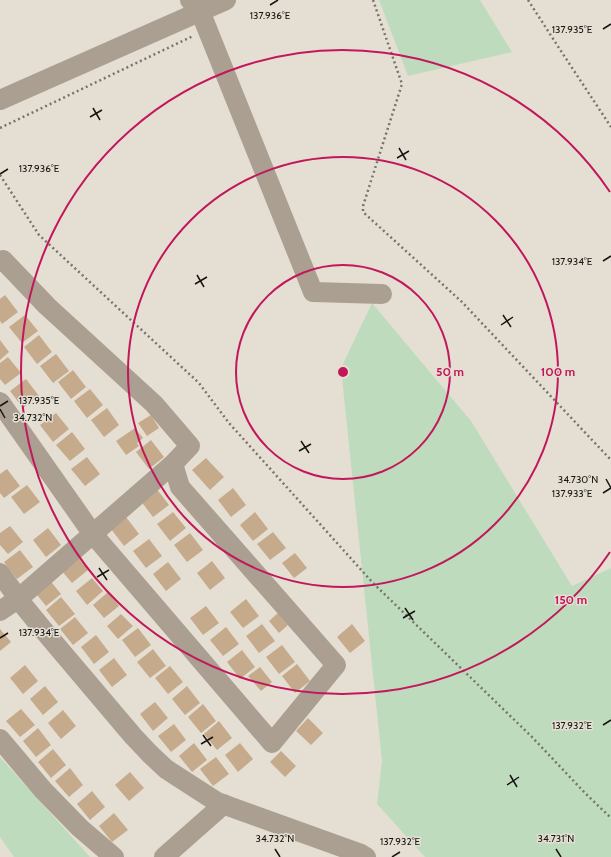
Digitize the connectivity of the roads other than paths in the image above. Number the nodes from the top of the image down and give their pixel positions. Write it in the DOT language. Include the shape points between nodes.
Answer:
graph roads {
  1 [pos="226,0"];
  2 [pos="199,14"];
  3 [pos="0,100"];
  4 [pos="0,262"];
  5 [pos="382,294"];
  6 [pos="0,402"];
  7 [pos="173,464"];
  8 [pos="92,533"];
  9 [pos="0,572"];
  10 [pos="18,599"];
  11 [pos="0,611"];
  12 [pos="0,739"];
  13 [pos="224,804"];
  14 [pos="114,857"];
  15 [pos="164,857"];
  16 [pos="366,857"];
  1 -- 2 [label="street"];
  2 -- 3 [label="street"];
  2 -- 5 [label="street" via="313,292"];
  4 -- 7 [label="street" via="3,260 47,306 154,404 190,446"];
  6 -- 8 [label="street"];
  7 -- 8 [label="street"];
  7 -- 8 [label="street" via="180,487 336,665 272,743"];
  8 -- 10 [label="street"];
  9 -- 10 [label="street"];
  10 -- 11 [label="street"];
  10 -- 13 [label="street" via="150,754 166,769"];
  12 -- 14 [label="street" via="43,790 80,828"];
  13 -- 15 [label="street"];
  13 -- 16 [label="street"];
}
